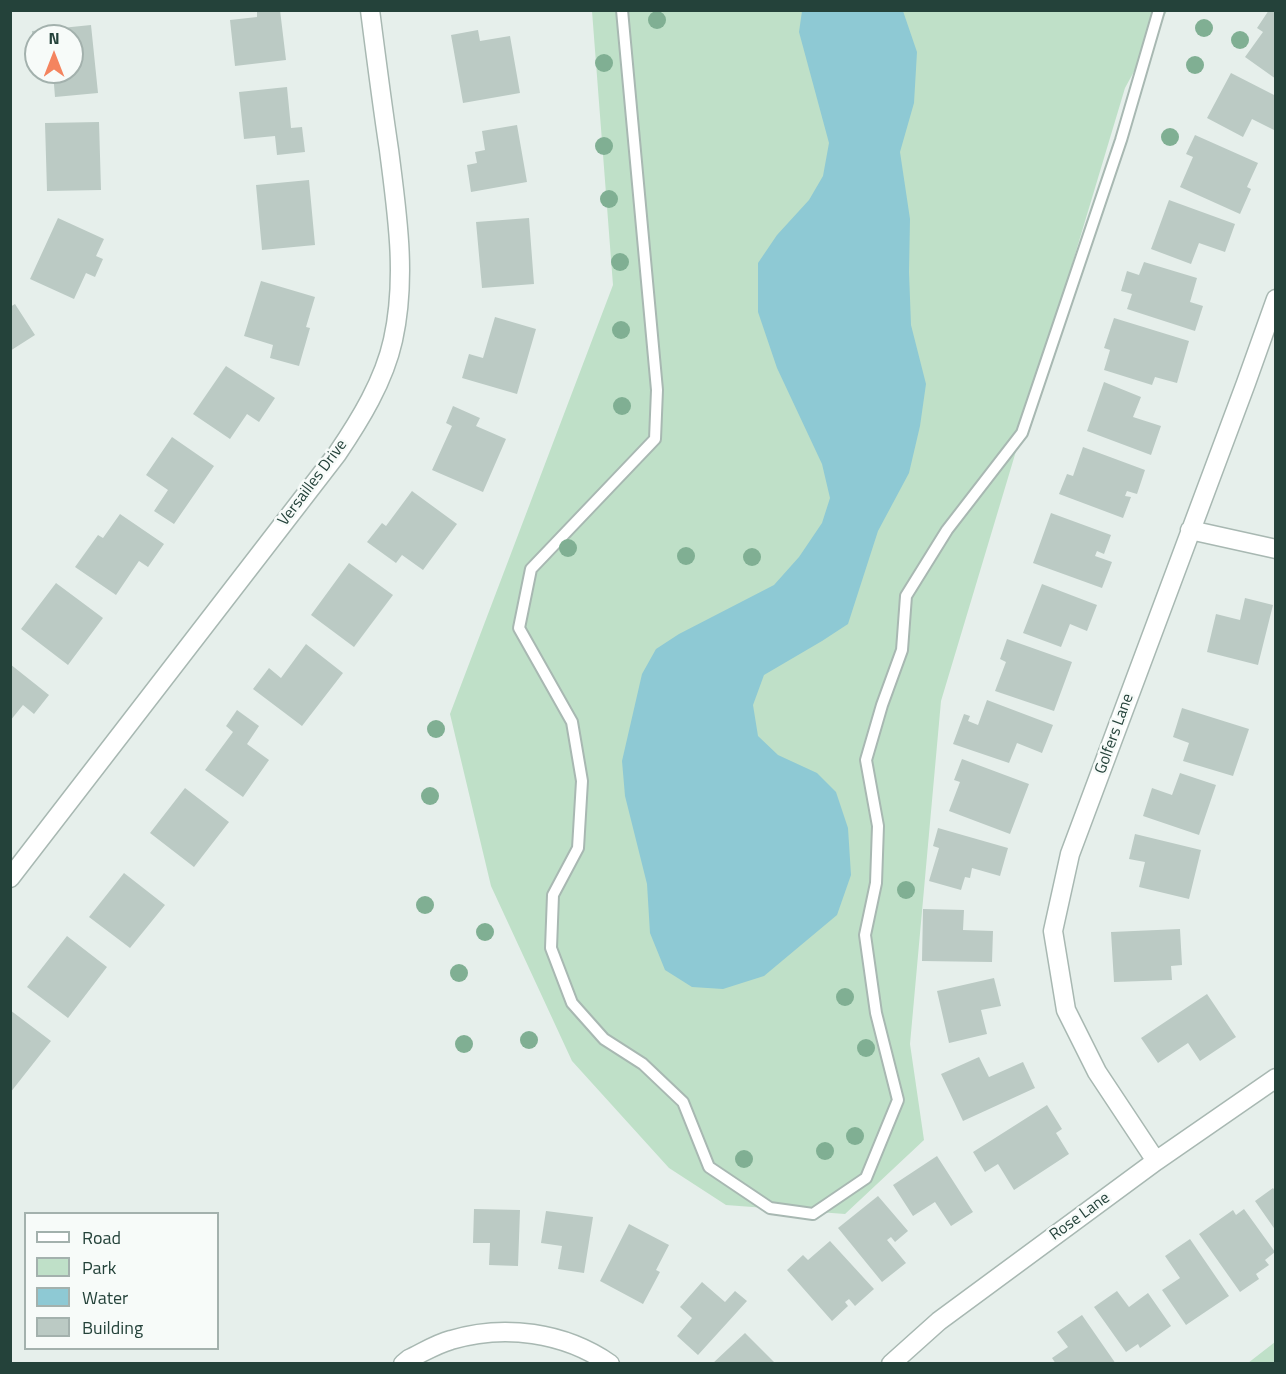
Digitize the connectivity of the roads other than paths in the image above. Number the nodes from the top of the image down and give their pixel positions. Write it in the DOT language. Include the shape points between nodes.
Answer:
graph roads {
  1 [pos="370,10"];
  2 [pos="622,10"];
  3 [pos="1159,10"];
  4 [pos="1275,299"];
  5 [pos="1190,530"];
  6 [pos="1275,549"];
  7 [pos="10,878"];
  8 [pos="1275,1078"];
  9 [pos="1156,1161"];
  10 [pos="403,1364"];
  11 [pos="610,1364"];
  12 [pos="891,1364"];
  1 -- 7 [label="street, Versailles Drive" via="401,261 393,342 378,382 337,454"];
  2 -- 3 [label="lane" via="657,390 655,439 531,569 525,598 519,628 572,722 582,781 578,848 553,895 551,948 572,1003 604,1039 643,1064 683,1102 709,1167 770,1208 813,1214 866,1178 898,1100 876,1013 865,934 876,883 878,826 866,760 902,650 906,596 947,530 1022,433 1121,140"];
  4 -- 5 [label="street, Golfers Lane"];
  5 -- 6 [label="street"];
  5 -- 9 [label="street, Golfers Lane" via="1070,854 1053,931 1066,1010 1097,1071"];
  8 -- 9 [label="street, Rose Lane"];
  9 -- 12 [label="street, Rose Lane" via="939,1321"];
  10 -- 11 [label="street" via="450,1340 514,1332 573,1344"];
}
